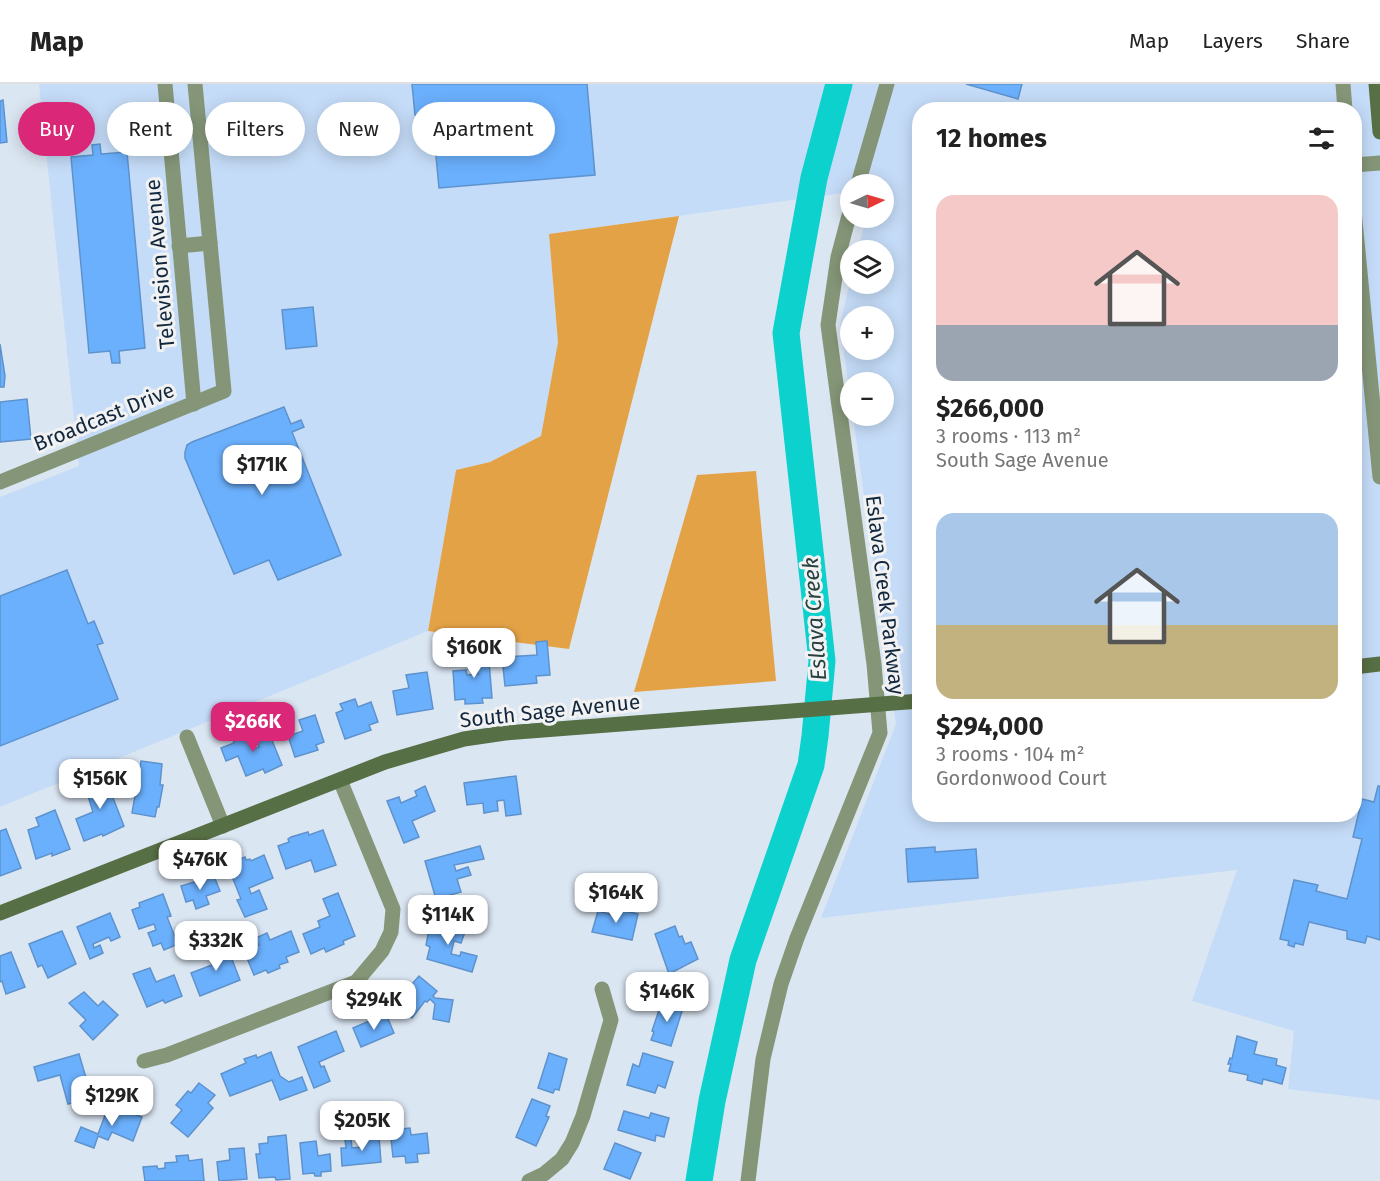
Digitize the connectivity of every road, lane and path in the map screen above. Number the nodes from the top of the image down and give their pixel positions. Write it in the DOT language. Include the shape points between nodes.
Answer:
graph roads {
  1 [pos="165,84"];
  2 [pos="195,84"];
  3 [pos="887,84"];
  4 [pos="1343,84"];
  5 [pos="1376,84"];
  6 [pos="1344,102"];
  7 [pos="1380,132"];
  8 [pos="1380,163"];
  9 [pos="1362,164"];
  10 [pos="861,174"];
  11 [pos="846,228"];
  12 [pos="210,243"];
  13 [pos="180,246"];
  14 [pos="1362,293"];
  15 [pos="194,404"];
  16 [pos="1380,477"];
  17 [pos="0,482"];
  18 [pos="1380,664"];
  19 [pos="1362,666"];
  20 [pos="912,702"];
  21 [pos="877,704"];
  22 [pos="187,737"];
  23 [pos="340,780"];
  24 [pos="223,826"];
  25 [pos="0,913"];
  26 [pos="602,989"];
  27 [pos="144,1061"];
  28 [pos="529,1181"];
  29 [pos="748,1181"];
  1 -- 13 [label="street, Television Avenue"];
  2 -- 12 [label="street"];
  3 -- 10 [label="street"];
  4 -- 6 [label="street"];
  5 -- 7 [label="street"];
  8 -- 9 [label="street"];
  11 -- 21 [label="street, Eslava Creek Parkway" via="828,325"];
  12 -- 13 [label="street"];
  12 -- 15 [label="street, Broadcast Drive" via="224,391"];
  13 -- 15 [label="street, Television Avenue"];
  14 -- 16 [label="street"];
  15 -- 17 [label="street, Broadcast Drive"];
  18 -- 19 [label="street"];
  20 -- 21 [label="street, South Sage Avenue"];
  21 -- 23 [label="street, South Sage Avenue" via="505,733 464,739"];
  21 -- 29 [label="street, Eslava Creek Parkway" via="880,734 781,984 763,1059"];
  22 -- 24 [label="street"];
  23 -- 24 [label="street, South Sage Avenue"];
  23 -- 27 [label="street" via="393,909 391,933 382,951 356,982"];
  24 -- 25 [label="street, South Sage Avenue"];
  26 -- 28 [label="street" via="611,1020 576,1134 562,1159"];
}
